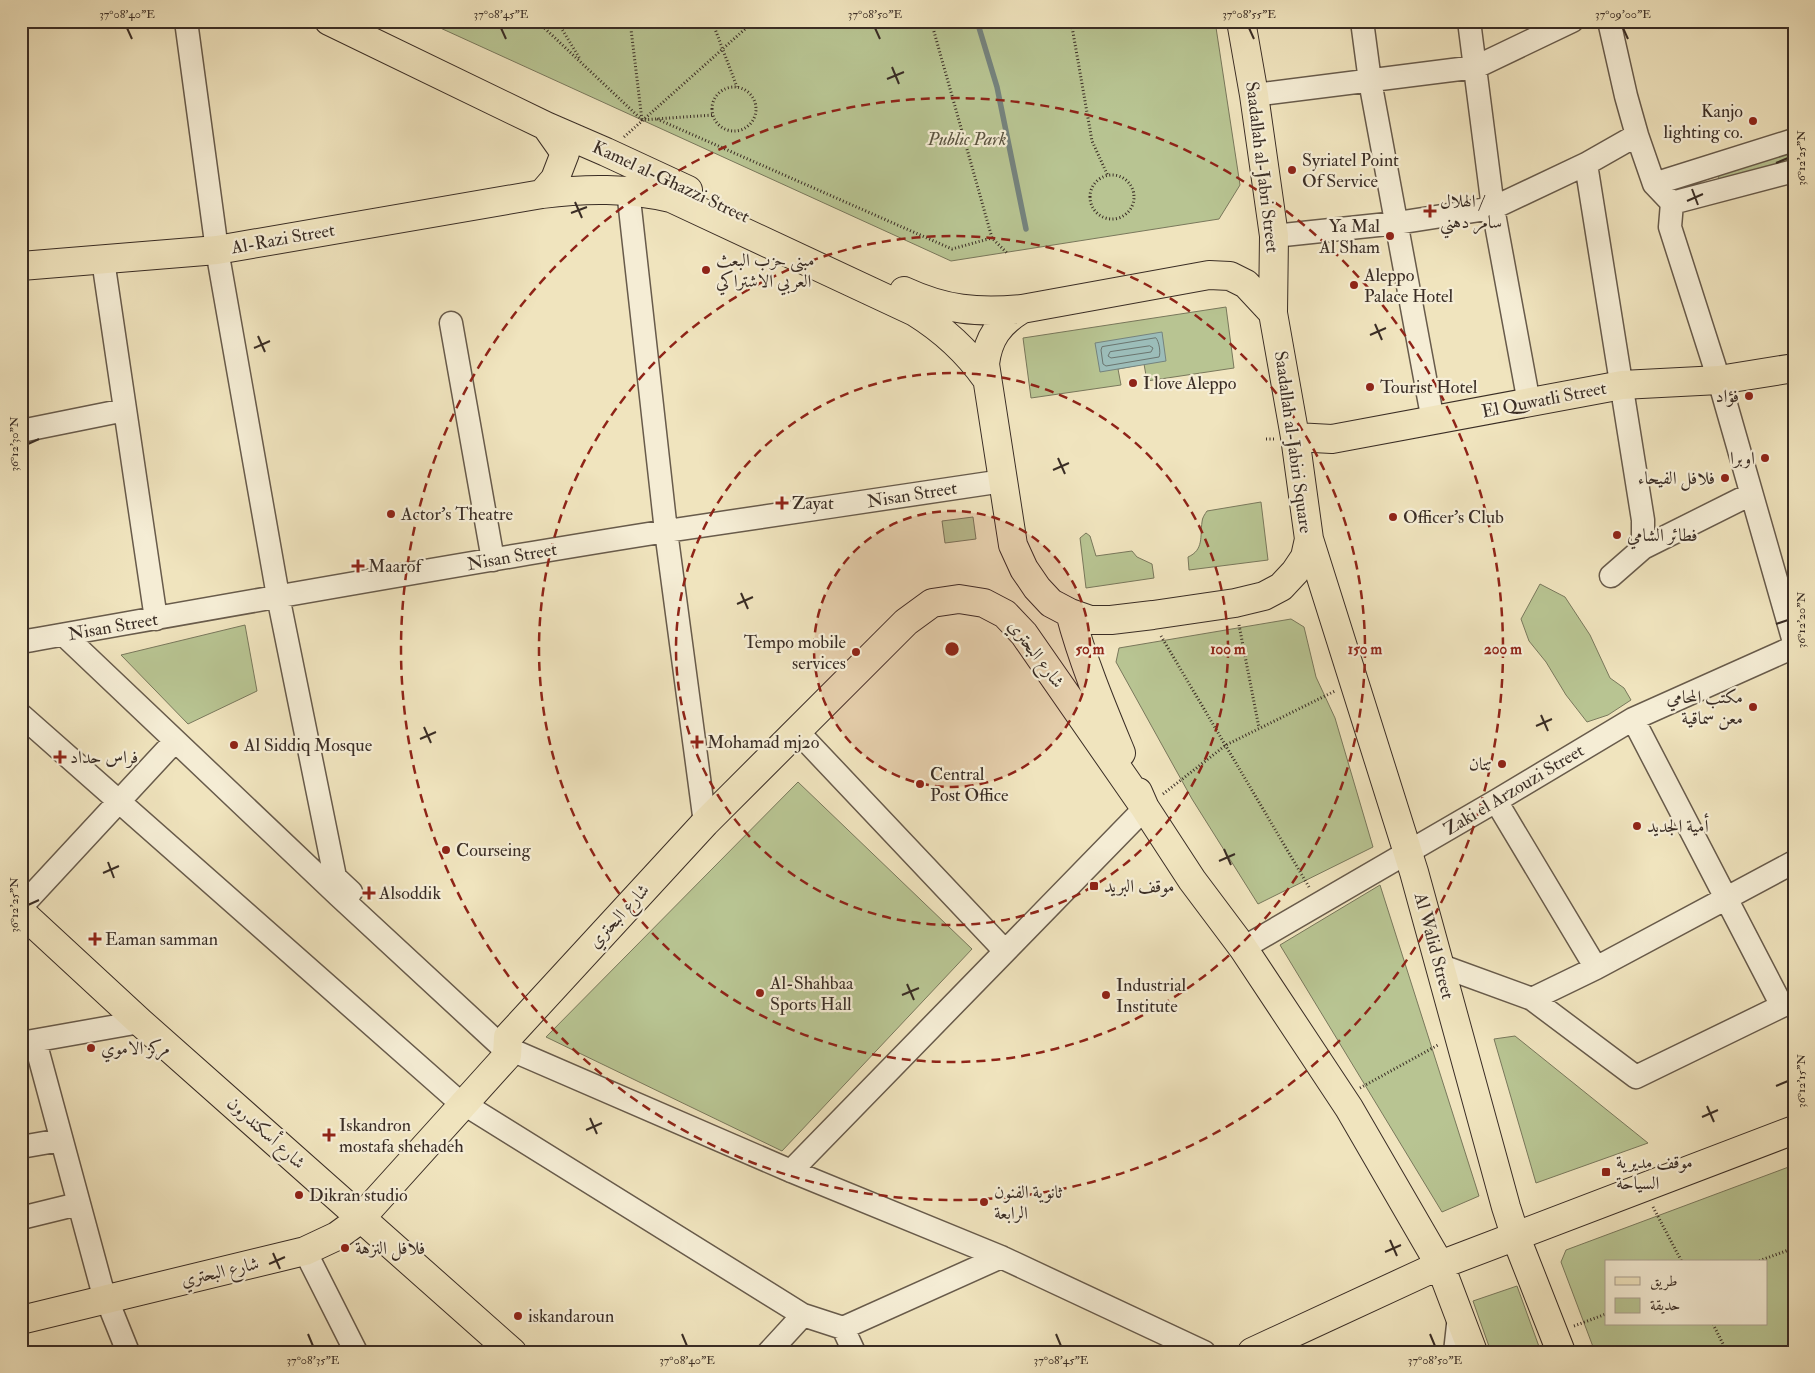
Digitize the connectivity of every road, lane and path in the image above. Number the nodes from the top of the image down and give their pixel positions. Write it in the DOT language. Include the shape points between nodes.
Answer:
graph roads {
  1 [pos="186,21"];
  2 [pos="329,21"];
  3 [pos="537,21"];
  4 [pos="557,21"];
  5 [pos="630,21"];
  6 [pos="712,21"];
  7 [pos="754,21"];
  8 [pos="865,21"];
  9 [pos="931,21"];
  10 [pos="1071,21"];
  11 [pos="1241,21"];
  12 [pos="1362,21"];
  13 [pos="1469,21"];
  14 [pos="1572,21"];
  15 [pos="1608,21"];
  16 [pos="866,26"];
  17 [pos="722,49"];
  18 [pos="582,64"];
  19 [pos="1476,67"];
  20 [pos="1370,81"];
  21 [pos="737,87"];
  22 [pos="1254,95"];
  23 [pos="713,115"];
  24 [pos="657,119"];
  25 [pos="642,120"];
  26 [pos="546,126"];
  27 [pos="1637,135"];
  28 [pos="1794,140"];
  29 [pos="606,152"];
  30 [pos="1586,164"];
  31 [pos="1794,170"];
  32 [pos="1108,176"];
  33 [pos="1654,184"];
  34 [pos="628,190"];
  35 [pos="542,194"];
  36 [pos="1672,203"];
  37 [pos="1494,208"];
  38 [pos="1396,223"];
  39 [pos="1274,236"];
  40 [pos="992,238"];
  41 [pos="217,250"];
  42 [pos="1008,253"];
  43 [pos="103,260"];
  44 [pos="21,266"];
  45 [pos="1022,309"];
  46 [pos="1273,313"];
  47 [pos="451,323"];
  48 [pos="1794,368"];
  49 [pos="986,378"];
  50 [pos="1719,380"];
  51 [pos="1622,385"];
  52 [pos="1529,403"];
  53 [pos="125,410"];
  54 [pos="1433,420"];
  55 [pos="21,430"];
  56 [pos="1295,437"];
  57 [pos="1003,481"];
  58 [pos="1751,494"];
  59 [pos="666,532"];
  60 [pos="1309,539"];
  61 [pos="1642,548"];
  62 [pos="493,560"];
  63 [pos="1611,576"];
  64 [pos="278,596"];
  65 [pos="1235,603"];
  66 [pos="1070,614"];
  67 [pos="1153,614"];
  68 [pos="156,620"];
  69 [pos="64,635"];
  70 [pos="23,636"];
  71 [pos="1794,642"];
  72 [pos="1794,647"];
  73 [pos="1354,682"];
  74 [pos="21,714"];
  75 [pos="1633,719"];
  76 [pos="1259,728"];
  77 [pos="797,731"];
  78 [pos="176,741"];
  79 [pos="1226,745"];
  80 [pos="119,801"];
  81 [pos="1496,802"];
  82 [pos="1145,808"];
  83 [pos="705,823"];
  84 [pos="1408,853"];
  85 [pos="1794,862"];
  86 [pos="1726,898"];
  87 [pos="1320,904"];
  88 [pos="21,907"];
  89 [pos="21,912"];
  90 [pos="1243,948"];
  91 [pos="1005,951"];
  92 [pos="1439,964"];
  93 [pos="1596,968"];
  94 [pos="1532,999"];
  95 [pos="140,1022"];
  96 [pos="1458,1034"];
  97 [pos="28,1042"];
  98 [pos="508,1042"];
  99 [pos="1342,1098"];
  100 [pos="465,1104"];
  101 [pos="1794,1130"];
  102 [pos="60,1140"];
  103 [pos="21,1147"];
  104 [pos="791,1172"];
  105 [pos="1641,1188"];
  106 [pos="78,1204"];
  107 [pos="21,1218"];
  108 [pos="362,1218"];
  109 [pos="1515,1235"];
  110 [pos="1794,1248"];
  111 [pos="305,1252"];
  112 [pos="1001,1256"];
  113 [pos="1681,1260"];
  114 [pos="1761,1260"];
  115 [pos="1440,1265"];
  116 [pos="106,1299"];
  117 [pos="1459,1315"];
  118 [pos="1605,1315"];
  119 [pos="803,1316"];
  120 [pos="21,1320"];
  121 [pos="1714,1326"];
  122 [pos="843,1328"];
  123 [pos="1558,1343"];
  124 [pos="128,1352"];
  125 [pos="356,1352"];
  126 [pos="512,1352"];
  127 [pos="768,1352"];
  128 [pos="854,1352"];
  129 [pos="1204,1352"];
  130 [pos="1252,1352"];
  131 [pos="1455,1352"];
  132 [pos="1473,1352"];
  133 [pos="1727,1352"];
  1 -- 41 [label="street"];
  2 -- 26 [label="main road, Kamel al-Ghazzi Street"];
  3 -- 18 [label="path"];
  4 -- 18 [label="path"];
  5 -- 25 [label="path"];
  6 -- 17 [label="path"];
  7 -- 17 [label="path"];
  8 -- 16 [label="path"];
  9 -- 40 [label="path"];
  10 -- 32 [label="path" via="1092,141"];
  11 -- 22 [label="main road, Saadallah al-Jabri Street"];
  12 -- 20 [label="street"];
  13 -- 19 [label="street"];
  14 -- 19 [label="street"];
  15 -- 27 [label="street"];
  17 -- 21 [label="path"];
  17 -- 25 [label="path"];
  18 -- 25 [label="path"];
  19 -- 20 [label="street"];
  19 -- 37 [label="street"];
  20 -- 22 [label="street"];
  20 -- 38 [label="street"];
  21 -- 23 [label="path" via="718,94 712,108"];
  21 -- 23 [label="path" via="750,94 756,106 749,125 728,131 716,122"];
  22 -- 39 [label="main road, Saadallah al-Jabri Street"];
  23 -- 24 [label="path"];
  24 -- 25 [label="path"];
  24 -- 40 [label="path" via="952,249"];
  25 -- 29 [label="path"];
  26 -- 29 [label="main road, Kamel al-Ghazzi Street"];
  26 -- 35 [label="main road" via="565,153 556,179"];
  27 -- 30 [label="street"];
  27 -- 33 [label="street"];
  28 -- 33 [label="street"];
  29 -- 45 [label="main road, Kamel al-Ghazzi Street" via="931,302 971,311"];
  30 -- 37 [label="street"];
  30 -- 51 [label="street"];
  31 -- 36 [label="street"];
  32 -- 32 [label="path" via="1096,182 1090,196 1091,204 1099,216 1121,218 1132,208 1134,194 1128,182"];
  33 -- 36 [label="street"];
  34 -- 35 [label="main road, Kamel al-Ghazzi Street"];
  34 -- 49 [label="main road, Kamel al-Ghazzi Street" via="671,198 915,312 948,334"];
  34 -- 59 [label="street"];
  35 -- 41 [label="main road, Al-Razi Street"];
  36 -- 50 [label="street" via="1670,227"];
  37 -- 38 [label="street"];
  37 -- 52 [label="street"];
  38 -- 39 [label="street"];
  38 -- 54 [label="street"];
  39 -- 46 [label="main road, Saadallah al-Jabri Street"];
  40 -- 42 [label="path"];
  41 -- 43 [label="main road, Al-Razi Street"];
  41 -- 64 [label="street"];
  43 -- 44 [label="main road, Al-Razi Street"];
  43 -- 53 [label="street"];
  45 -- 46 [label="main road, Saadallah al-Jabiri Square" via="1209,275 1230,276 1246,284"];
  45 -- 49 [label="main road, Saadallah al-Jabiri Square" via="1010,316 992,337 987,350"];
  46 -- 56 [label="main road, Saadallah al-Jabiri Square"];
  47 -- 62 [label="street"];
  48 -- 50 [label="main road, El Quwatli Street"];
  49 -- 57 [label="main road, Saadallah al-Jabiri Square"];
  50 -- 51 [label="main road, El Quwatli Street"];
  50 -- 58 [label="street"];
  51 -- 52 [label="main road, El Quwatli Street"];
  51 -- 61 [label="street" via="1643,520"];
  52 -- 54 [label="main road, El Quwatli Street"];
  53 -- 55 [label="street"];
  53 -- 68 [label="street"];
  54 -- 56 [label="main road, El Quwatli Street" via="1332,438"];
  56 -- 60 [label="main road, Saadallah al-Jabiri Square"];
  57 -- 59 [label="street, Nisan Street"];
  57 -- 66 [label="main road, Saadallah al-Jabiri Square" via="1013,546 1024,569 1051,603"];
  58 -- 61 [label="street"];
  58 -- 71 [label="street"];
  59 -- 62 [label="street, Nisan Street"];
  59 -- 83 [label="street"];
  60 -- 65 [label="main road, Saadallah al-Jabiri Square" via="1304,557 1281,586 1264,596"];
  60 -- 73 [label="main road, Al Walid Street"];
  61 -- 63 [label="street"];
  62 -- 64 [label="street, Nisan Street"];
  64 -- 68 [label="street, Nisan Street"];
  64 -- 98 [label="street" via="335,877 475,1005"];
  65 -- 67 [label="main road, Saadallah al-Jabiri Square"];
  65 -- 76 [label="path"];
  66 -- 67 [label="main road, Saadallah al-Jabiri Square" via="1090,620"];
  66 -- 82 [label="main road" via="1091,680"];
  67 -- 79 [label="path" via="1163,642"];
  68 -- 69 [label="street, Nisan Street"];
  69 -- 70 [label="street, Nisan Street"];
  69 -- 78 [label="street"];
  72 -- 75 [label="street, Zaki el Arzouzi Street"];
  73 -- 76 [label="path"];
  73 -- 84 [label="main road, Al Walid Street"];
  74 -- 80 [label="street"];
  75 -- 81 [label="street, Zaki el Arzouzi Street"];
  75 -- 86 [label="street"];
  76 -- 79 [label="path"];
  77 -- 82 [label="main road, شارع البحتري" via="906,622 932,603 959,600 984,603 1005,614 1024,634"];
  77 -- 83 [label="main road, شارع البحتري"];
  77 -- 91 [label="street"];
  78 -- 80 [label="street"];
  78 -- 98 [label="street" via="500,1045"];
  79 -- 82 [label="path"];
  79 -- 87 [label="path"];
  80 -- 88 [label="street"];
  80 -- 100 [label="street"];
  81 -- 84 [label="street, Zaki el Arzouzi Street"];
  81 -- 93 [label="street"];
  82 -- 90 [label="main road" via="1192,880"];
  82 -- 91 [label="street"];
  83 -- 98 [label="main road, شارع البحتري"];
  84 -- 87 [label="street, Zaki el Arzouzi Street"];
  84 -- 92 [label="main road, Al Walid Street"];
  85 -- 86 [label="street"];
  86 -- 93 [label="street"];
  86 -- 94 [label="street" via="1782,1006 1636,1076"];
  87 -- 90 [label="street, Zaki el Arzouzi Street"];
  89 -- 95 [label="main road, شارع أسكندرون"];
  90 -- 99 [label="main road"];
  91 -- 104 [label="street"];
  92 -- 94 [label="street"];
  92 -- 96 [label="main road, Al Walid Street"];
  93 -- 94 [label="street"];
  95 -- 97 [label="street"];
  95 -- 108 [label="main road, شارع أسكندرون"];
  96 -- 99 [label="path"];
  96 -- 109 [label="main road, Al Walid Street"];
  97 -- 102 [label="street"];
  98 -- 100 [label="main road, شارع البحتري" via="507,1056"];
  98 -- 104 [label="street"];
  99 -- 115 [label="main road"];
  100 -- 108 [label="main road, شارع البحتري"];
  100 -- 119 [label="street"];
  101 -- 105 [label="main road"];
  102 -- 103 [label="street"];
  102 -- 106 [label="street"];
  104 -- 112 [label="street"];
  105 -- 109 [label="main road"];
  105 -- 113 [label="path"];
  106 -- 107 [label="street"];
  106 -- 116 [label="street"];
  108 -- 111 [label="main road, شارع البحتري" via="337,1236"];
  108 -- 126 [label="main road, شارع أسكندرون"];
  109 -- 115 [label="main road"];
  109 -- 123 [label="main road, Al Walid Street"];
  110 -- 114 [label="path"];
  111 -- 116 [label="main road, شارع البحتري"];
  111 -- 125 [label="street"];
  112 -- 122 [label="street"];
  112 -- 129 [label="street"];
  115 -- 117 [label="main road"];
  115 -- 130 [label="main road"];
  116 -- 120 [label="main road, شارع البحتري"];
  116 -- 124 [label="street"];
  117 -- 131 [label="street"];
  117 -- 132 [label="main road"];
  118 -- 123 [label="path"];
  119 -- 122 [label="street"];
  119 -- 127 [label="street"];
  121 -- 133 [label="path"];
  122 -- 128 [label="street"];
}
